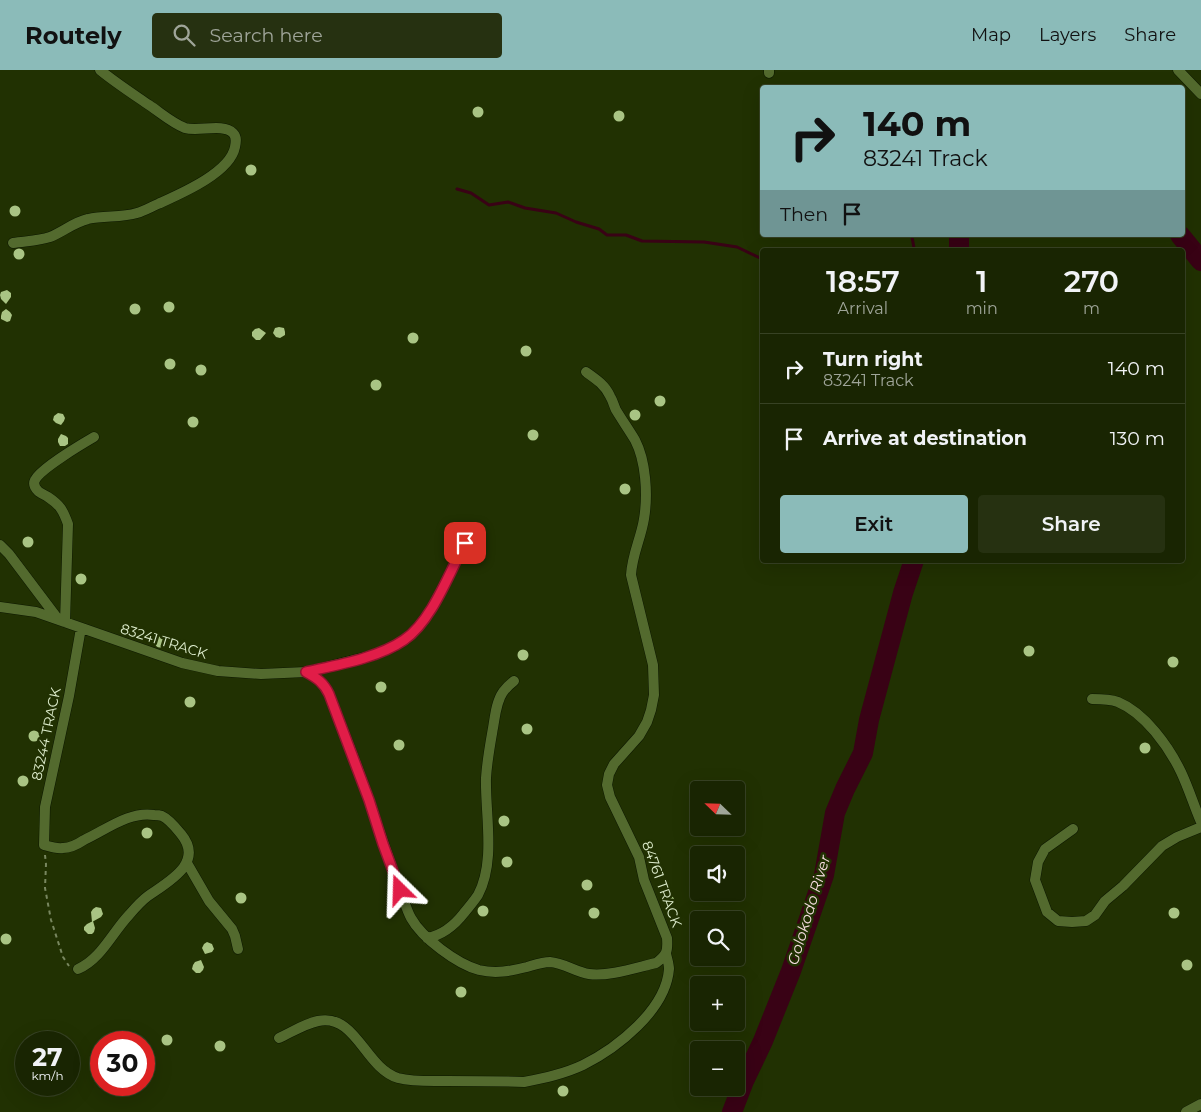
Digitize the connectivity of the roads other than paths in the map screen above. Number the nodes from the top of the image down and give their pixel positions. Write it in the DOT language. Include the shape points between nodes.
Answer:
graph roads {
  1 [pos="100,70"];
  2 [pos="1178,70"];
  3 [pos="1201,94"];
  4 [pos="13,242"];
  5 [pos="586,372"];
  6 [pos="94,437"];
  7 [pos="469,534"];
  8 [pos="0,545"];
  9 [pos="0,607"];
  10 [pos="61,620"];
  11 [pos="81,628"];
  12 [pos="306,672"];
  13 [pos="514,681"];
  14 [pos="1092,699"];
  15 [pos="1201,822"];
  16 [pos="1201,827"];
  17 [pos="1073,829"];
  18 [pos="187,863"];
  19 [pos="427,938"];
  20 [pos="238,948"];
  21 [pos="666,954"];
  22 [pos="78,969"];
  23 [pos="279,1038"];
  24 [pos="1201,1104"];
  25 [pos="1186,1112"];
  1 -- 4 [label="street" via="186,128 230,130 235,134 234,151 219,170 191,189 136,213 88,219 51,236"];
  2 -- 3 [label="street"];
  5 -- 21 [label="street, 84761 TRACK" via="607,390 635,441 644,473 644,520 631,564 631,575 652,665 654,695 647,722 614,764 607,785 638,857 667,938"];
  6 -- 10 [label="street" via="50,466 34,482 38,491 58,504 68,524"];
  7 -- 12 [label="street, 83241 TRACK" via="429,612 406,639 374,655"];
  8 -- 10 [label="street"];
  9 -- 10 [label="street, 83241 TRACK" via="36,612"];
  10 -- 11 [label="street, 83241 TRACK"];
  11 -- 12 [label="street, 83241 TRACK" via="182,663 218,671 261,674"];
  11 -- 18 [label="street, 83244 TRACK" via="45,807 44,846 64,848 77,844 132,816 145,813 162,816 176,827 189,849"];
  12 -- 19 [label="street" via="326,687 406,906"];
  13 -- 19 [label="street" via="499,700 490,744 486,777 488,846 481,886 459,920 444,932"];
  14 -- 15 [label="street" via="1119,702 1160,737 1181,772"];
  16 -- 17 [label="street" via="1162,846 1095,916 1086,921 1058,921 1047,912 1035,880 1038,862 1045,849"];
  18 -- 20 [label="street" via="209,901 232,929"];
  18 -- 22 [label="street" via="120,924 96,958"];
  19 -- 21 [label="street" via="464,964 492,972 549,962 589,974 602,974 656,963"];
  21 -- 23 [label="street, 84761 TRACK" via="669,967 664,988 649,1015 635,1029 583,1065 524,1082 398,1078 385,1072 344,1026 332,1021 307,1024"];
  24 -- 25 [label="street"];
}
